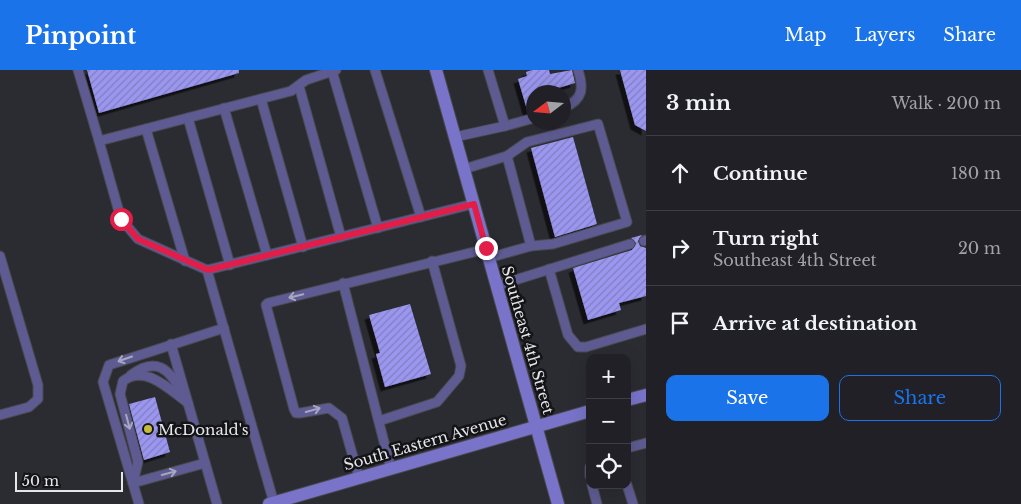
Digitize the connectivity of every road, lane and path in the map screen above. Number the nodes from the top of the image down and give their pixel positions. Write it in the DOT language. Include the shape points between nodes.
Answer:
graph roads {
  1 [pos="78,70"];
  2 [pos="375,70"];
  3 [pos="488,70"];
  4 [pos="578,70"];
  5 [pos="334,71"];
  6 [pos="438,71"];
  7 [pos="299,86"];
  8 [pos="261,99"];
  9 [pos="571,104"];
  10 [pos="224,108"];
  11 [pos="188,118"];
  12 [pos="526,120"];
  13 [pos="505,126"];
  14 [pos="146,129"];
  15 [pos="455,137"];
  16 [pos="99,141"];
  17 [pos="507,156"];
  18 [pos="464,169"];
  19 [pos="474,204"];
  20 [pos="421,217"];
  21 [pos="378,228"];
  22 [pos="341,237"];
  23 [pos="630,244"];
  24 [pos="531,246"];
  25 [pos="303,247"];
  26 [pos="487,254"];
  27 [pos="0,256"];
  28 [pos="267,256"];
  29 [pos="185,260"];
  30 [pos="432,261"];
  31 [pos="230,265"];
  32 [pos="549,269"];
  33 [pos="208,270"];
  34 [pos="343,283"];
  35 [pos="496,286"];
  36 [pos="224,328"];
  37 [pos="646,329"];
  38 [pos="171,344"];
  39 [pos="131,375"];
  40 [pos="646,395"];
  41 [pos="631,399"];
  42 [pos="188,403"];
  43 [pos="586,412"];
  44 [pos="0,415"];
  45 [pos="379,421"];
  46 [pos="536,427"];
  47 [pos="646,443"];
  48 [pos="631,447"];
  49 [pos="206,463"];
  50 [pos="391,469"];
  51 [pos="359,478"];
  52 [pos="133,483"];
  53 [pos="593,489"];
  54 [pos="628,489"];
  55 [pos="272,503"];
  56 [pos="139,504"];
  57 [pos="217,504"];
  58 [pos="558,504"];
  59 [pos="598,504"];
  60 [pos="633,504"];
  1 -- 16 [label="lane"];
  2 -- 20 [label="lane"];
  3 -- 13 [label="lane"];
  4 -- 9 [label="lane" via="582,93"];
  5 -- 7 [label="lane" via="306,80"];
  5 -- 21 [label="lane"];
  6 -- 15 [label="main road, Southeast 4th Street"];
  7 -- 8 [label="lane"];
  7 -- 22 [label="lane"];
  8 -- 10 [label="lane"];
  8 -- 25 [label="lane"];
  10 -- 11 [label="lane"];
  10 -- 28 [label="lane"];
  11 -- 14 [label="lane"];
  11 -- 31 [label="lane"];
  12 -- 13 [label="lane"];
  13 -- 15 [label="lane"];
  14 -- 16 [label="lane"];
  14 -- 29 [label="lane"];
  15 -- 18 [label="main road, Southeast 4th Street"];
  16 -- 29 [label="lane" via="121,219 138,239"];
  17 -- 18 [label="lane"];
  17 -- 24 [label="lane"];
  17 -- 24 [label="lane" via="527,142 598,124 627,222 553,244"];
  18 -- 19 [label="main road, Southeast 4th Street"];
  19 -- 20 [label="lane"];
  19 -- 26 [label="main road, Southeast 4th Street"];
  20 -- 21 [label="lane"];
  21 -- 22 [label="lane"];
  22 -- 25 [label="lane"];
  23 -- 32 [label="lane"];
  24 -- 26 [label="lane"];
  25 -- 28 [label="lane"];
  26 -- 30 [label="lane"];
  26 -- 35 [label="main road, Southeast 4th Street"];
  27 -- 44 [label="lane" via="38,385 38,399 29,407"];
  28 -- 31 [label="lane"];
  29 -- 33 [label="lane"];
  30 -- 34 [label="lane"];
  30 -- 45 [label="lane" via="460,366 459,376 432,406"];
  31 -- 33 [label="lane"];
  32 -- 35 [label="lane"];
  32 -- 37 [label="lane" via="568,336 578,347 586,348"];
  33 -- 36 [label="lane"];
  34 -- 45 [label="lane"];
  34 -- 51 [label="lane, one-way" via="268,303 265,308 296,413 329,408 342,418"];
  35 -- 46 [label="main road, Southeast 4th Street"];
  36 -- 38 [label="lane"];
  36 -- 55 [label="lane"];
  38 -- 42 [label="lane"];
  38 -- 52 [label="lane, one-way" via="109,365 103,382"];
  39 -- 42 [label="lane" via="143,374"];
  39 -- 42 [label="lane" via="141,367 164,368"];
  39 -- 52 [label="lane, one-way" via="123,381 120,394 138,462"];
  40 -- 41 [label="main road"];
  42 -- 49 [label="lane"];
  43 -- 46 [label="main road, South Eastern Avenue"];
  45 -- 50 [label="lane"];
  46 -- 50 [label="main road, South Eastern Avenue"];
  46 -- 58 [label="main road, Southeast 4th Street"];
  47 -- 48 [label="lane"];
  52 -- 49 [label="lane, one-way"];
  49 -- 57 [label="lane"];
  50 -- 51 [label="main road, South Eastern Avenue"];
  51 -- 55 [label="main road, South Eastern Avenue"];
  52 -- 56 [label="lane"];
  53 -- 59 [label="lane"];
  54 -- 60 [label="lane"];
}
